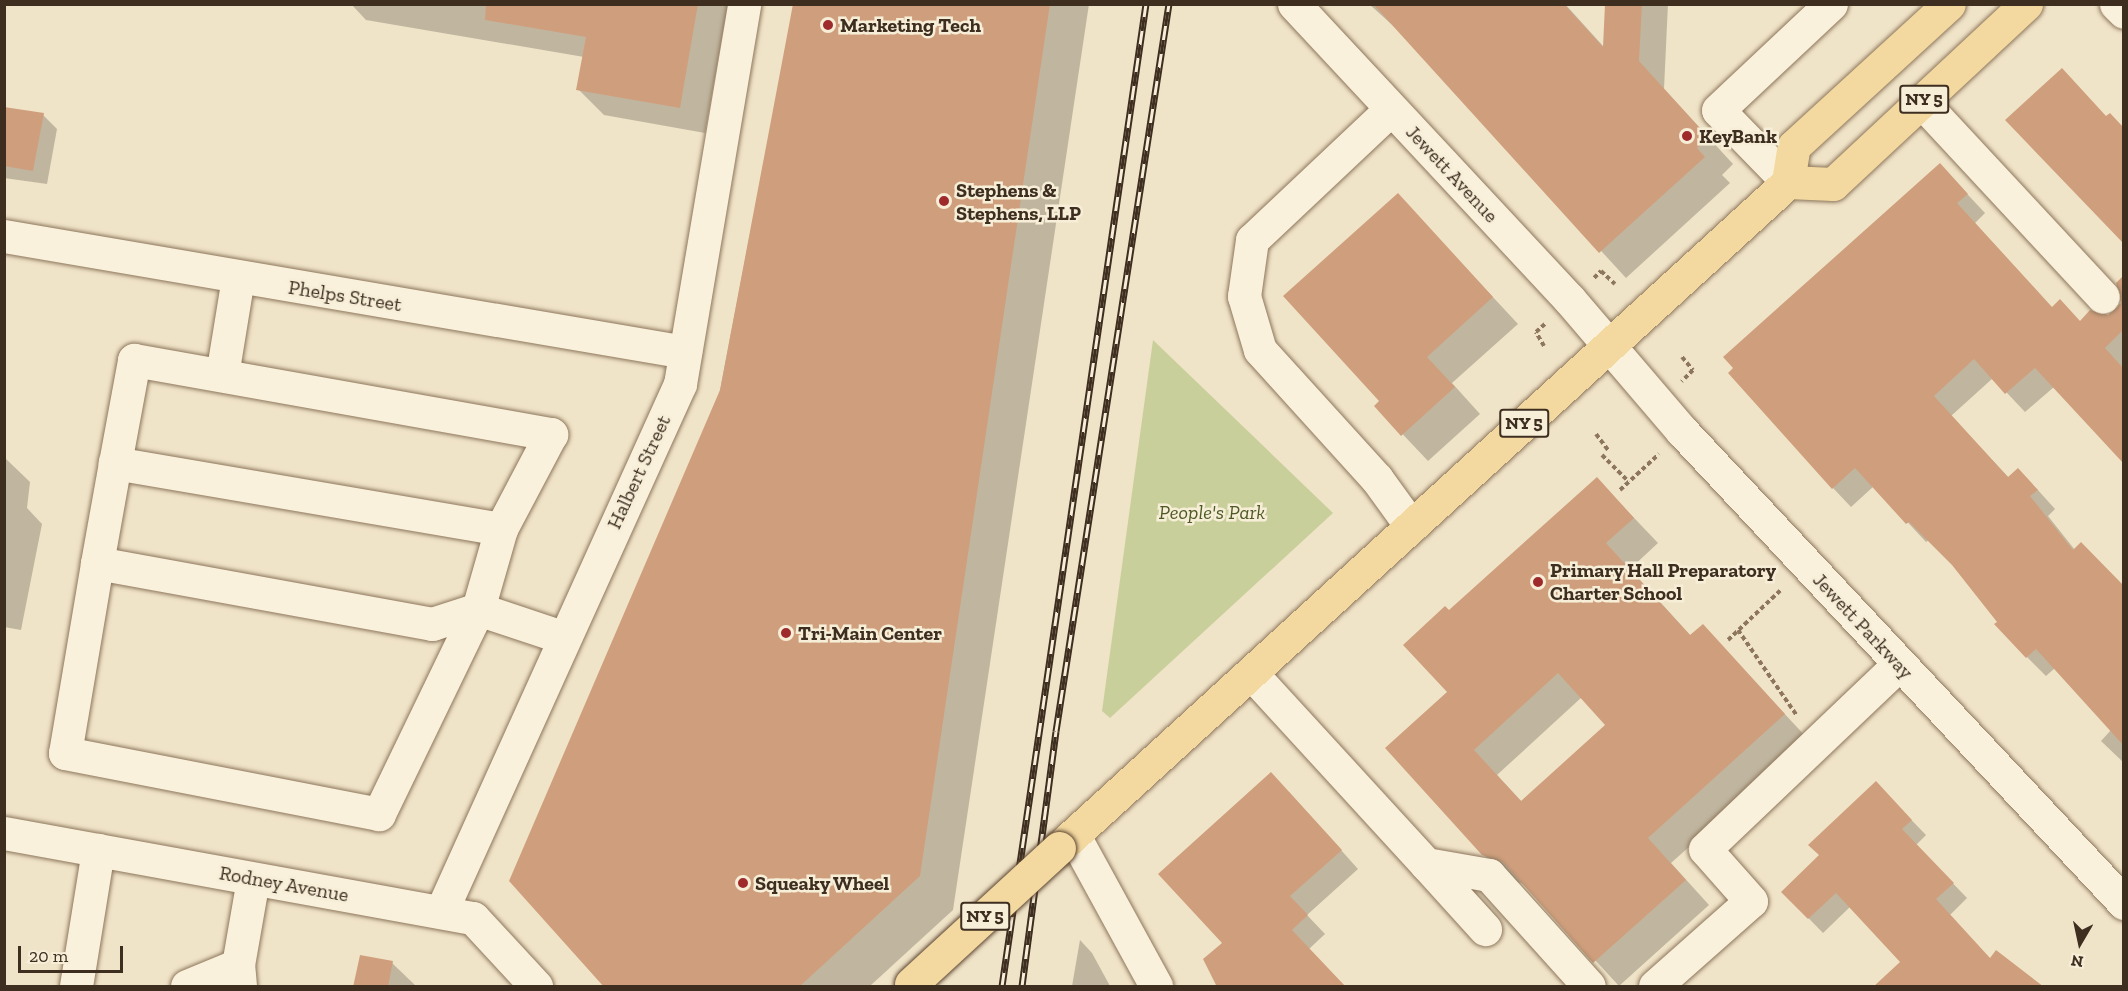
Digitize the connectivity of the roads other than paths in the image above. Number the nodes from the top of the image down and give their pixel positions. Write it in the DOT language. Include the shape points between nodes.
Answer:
graph roads {
  1 [pos="744,4"];
  2 [pos="1294,4"];
  3 [pos="1831,4"];
  4 [pos="1949,4"];
  5 [pos="2026,4"];
  6 [pos="2116,4"];
  7 [pos="2124,12"];
  8 [pos="1921,101"];
  9 [pos="1391,109"];
  10 [pos="1788,182"];
  11 [pos="4,236"];
  12 [pos="238,277"];
  13 [pos="2103,297"];
  14 [pos="1608,346"];
  15 [pos="685,352"];
  16 [pos="222,375"];
  17 [pos="115,463"];
  18 [pos="1412,526"];
  19 [pos="501,529"];
  20 [pos="97,563"];
  21 [pos="478,609"];
  22 [pos="562,637"];
  23 [pos="1899,664"];
  24 [pos="1251,673"];
  25 [pos="4,833"];
  26 [pos="1066,842"];
  27 [pos="98,850"];
  28 [pos="1426,864"];
  29 [pos="253,879"];
  30 [pos="2124,903"];
  31 [pos="441,912"];
  32 [pos="1485,928"];
  33 [pos="239,976"];
  34 [pos="910,985"];
  35 [pos="76,987"];
  36 [pos="188,987"];
  37 [pos="536,987"];
  38 [pos="1156,987"];
  39 [pos="1589,987"];
  40 [pos="1655,987"];
  1 -- 15 [label="street, Halbert Street"];
  2 -- 9 [label="street, Jewett Avenue"];
  3 -- 10 [label="street" via="1718,110"];
  4 -- 10 [label="main road, NY 5" via="1794,146"];
  5 -- 8 [label="main road, NY 5"];
  6 -- 7 [label="street"];
  8 -- 10 [label="main road, NY 5" via="1833,184"];
  8 -- 13 [label="street"];
  9 -- 14 [label="street, Jewett Avenue"];
  9 -- 18 [label="street" via="1252,240 1244,296 1260,350 1377,479"];
  10 -- 14 [label="main road, NY 5"];
  11 -- 12 [label="street, Phelps Street"];
  12 -- 15 [label="street, Phelps Street"];
  12 -- 16 [label="street"];
  14 -- 18 [label="main road, NY 5"];
  14 -- 23 [label="street, Jewett Parkway" via="1663,411"];
  15 -- 22 [label="street, Halbert Street" via="680,384"];
  16 -- 17 [label="street" via="134,360"];
  16 -- 19 [label="street" via="551,434"];
  17 -- 19 [label="street"];
  17 -- 20 [label="street"];
  18 -- 24 [label="main road, NY 5"];
  19 -- 21 [label="street"];
  20 -- 21 [label="street" via="432,624"];
  20 -- 21 [label="street" via="65,753 379,814"];
  21 -- 22 [label="street"];
  22 -- 31 [label="street, Halbert Street"];
  23 -- 30 [label="street, Jewett Parkway"];
  23 -- 40 [label="street" via="1705,849 1752,902"];
  24 -- 26 [label="main road, NY 5"];
  24 -- 28 [label="street"];
  25 -- 27 [label="street, Rodney Avenue"];
  26 -- 34 [label="main road, NY 5, bridge"];
  26 -- 38 [label="street"];
  27 -- 29 [label="street, Rodney Avenue"];
  27 -- 35 [label="street"];
  28 -- 32 [label="street"];
  28 -- 39 [label="street" via="1489,875"];
  29 -- 31 [label="street, Rodney Avenue"];
  29 -- 33 [label="street"];
  31 -- 37 [label="street, Rodney Avenue" via="473,918"];
  33 -- 36 [label="street"];
}
